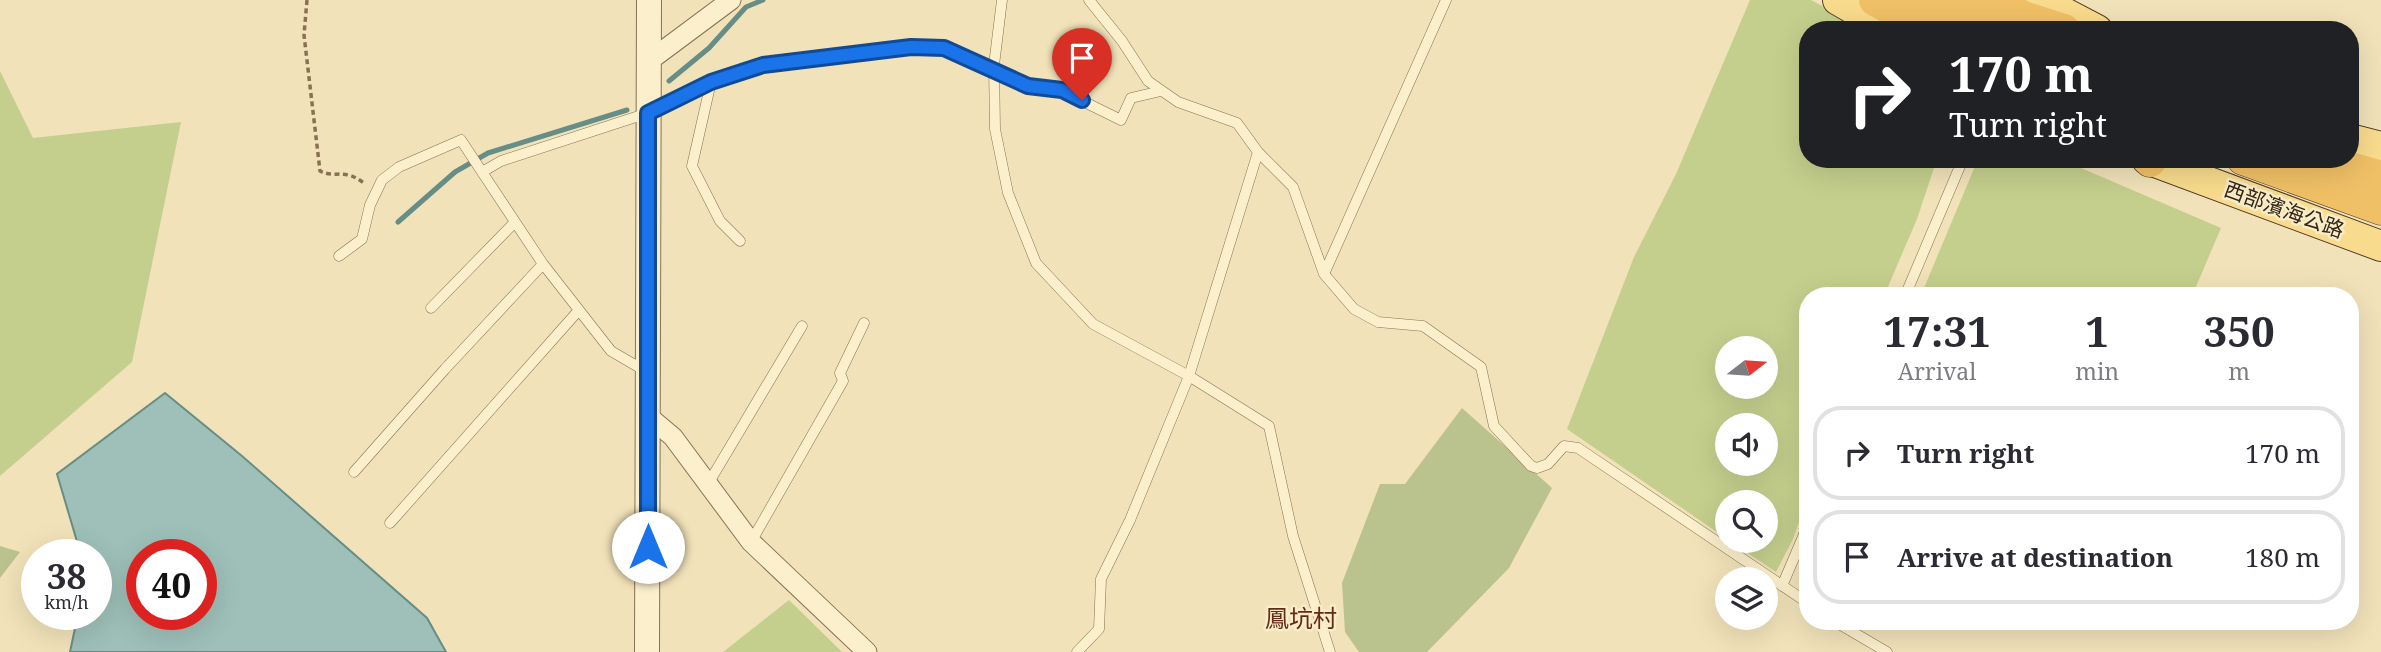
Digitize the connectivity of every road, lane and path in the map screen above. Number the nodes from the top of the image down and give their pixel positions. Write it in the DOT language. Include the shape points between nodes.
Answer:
graph roads {
  1 [pos="307,0"];
  2 [pos="649,0"];
  3 [pos="731,0"];
  4 [pos="1002,0"];
  5 [pos="1089,0"];
  6 [pos="1446,0"];
  7 [pos="1839,0"];
  8 [pos="1875,0"];
  9 [pos="1910,0"];
  10 [pos="1948,0"];
  11 [pos="1994,0"];
  12 [pos="2040,0"];
  13 [pos="1875,21"];
  14 [pos="1913,21"];
  15 [pos="1948,21"];
  16 [pos="1984,21"];
  17 [pos="2036,21"];
  18 [pos="2080,21"];
  19 [pos="649,61"];
  20 [pos="994,73"];
  21 [pos="711,82"];
  22 [pos="1161,92"];
  23 [pos="648,113"];
  24 [pos="2359,141"];
  25 [pos="2381,147"];
  26 [pos="1258,152"];
  27 [pos="1959,168"];
  28 [pos="2170,168"];
  29 [pos="2268,168"];
  30 [pos="2350,168"];
  31 [pos="482,172"];
  32 [pos="2381,177"];
  33 [pos="376,192"];
  34 [pos="2381,208"];
  35 [pos="515,222"];
  36 [pos="740,241"];
  37 [pos="2381,246"];
  38 [pos="339,256"];
  39 [pos="543,264"];
  40 [pos="1324,274"];
  41 [pos="1909,287"];
  42 [pos="431,308"];
  43 [pos="579,310"];
  44 [pos="864,323"];
  45 [pos="802,326"];
  46 [pos="648,372"];
  47 [pos="1189,376"];
  48 [pos="648,416"];
  49 [pos="354,472"];
  50 [pos="708,484"];
  51 [pos="390,523"];
  52 [pos="751,542"];
  53 [pos="1799,546"];
  54 [pos="1782,586"];
  55 [pos="1799,597"];
  56 [pos="1849,630"];
  57 [pos="647,652"];
  58 [pos="867,652"];
  59 [pos="1077,652"];
  60 [pos="1330,652"];
  61 [pos="1887,652"];
  1 -- 33 [label="path" via="304,35 320,171 342,172"];
  2 -- 19 [label="street"];
  3 -- 19 [label="street"];
  4 -- 20 [label="lane"];
  5 -- 22 [label="lane"];
  6 -- 40 [label="lane"];
  7 -- 13 [label="main road"];
  8 -- 14 [label="highway"];
  9 -- 15 [label="highway"];
  10 -- 16 [label="highway"];
  11 -- 17 [label="highway"];
  12 -- 18 [label="main road"];
  19 -- 23 [label="street"];
  20 -- 21 [label="lane" via="944,48 911,47 763,65"];
  20 -- 22 [label="lane" via="1028,86 1062,90 1121,120 1131,98"];
  20 -- 47 [label="lane" via="995,129 1008,193 1036,263 1093,324"];
  21 -- 23 [label="lane"];
  21 -- 36 [label="lane" via="692,166 720,221"];
  22 -- 26 [label="lane" via="1237,123"];
  23 -- 31 [label="lane" via="501,161"];
  23 -- 46 [label="street"];
  24 -- 25 [label="main road"];
  26 -- 40 [label="lane" via="1293,187"];
  26 -- 47 [label="lane"];
  27 -- 41 [label="lane"];
  28 -- 37 [label="main road, 西部濱海公路"];
  29 -- 34 [label="highway"];
  30 -- 32 [label="highway"];
  31 -- 33 [label="lane" via="461,140 399,167 382,180"];
  31 -- 35 [label="lane"];
  33 -- 38 [label="lane" via="362,239"];
  35 -- 39 [label="lane"];
  35 -- 42 [label="lane"];
  39 -- 43 [label="lane"];
  39 -- 49 [label="lane"];
  40 -- 54 [label="lane" via="1364,317 1423,326 1473,359 1481,367 1498,433 1531,466 1548,464 1564,446 1578,448"];
  43 -- 46 [label="lane" via="611,351"];
  43 -- 51 [label="lane"];
  44 -- 52 [label="lane" via="840,373 843,381"];
  45 -- 50 [label="lane"];
  46 -- 48 [label="street"];
  47 -- 59 [label="lane" via="1101,579 1099,629"];
  47 -- 60 [label="lane" via="1269,426 1293,536"];
  48 -- 50 [label="street" via="673,437"];
  48 -- 57 [label="street"];
  50 -- 52 [label="street"];
  52 -- 58 [label="street"];
  53 -- 54 [label="lane"];
  54 -- 55 [label="lane"];
  56 -- 61 [label="lane"];
}
